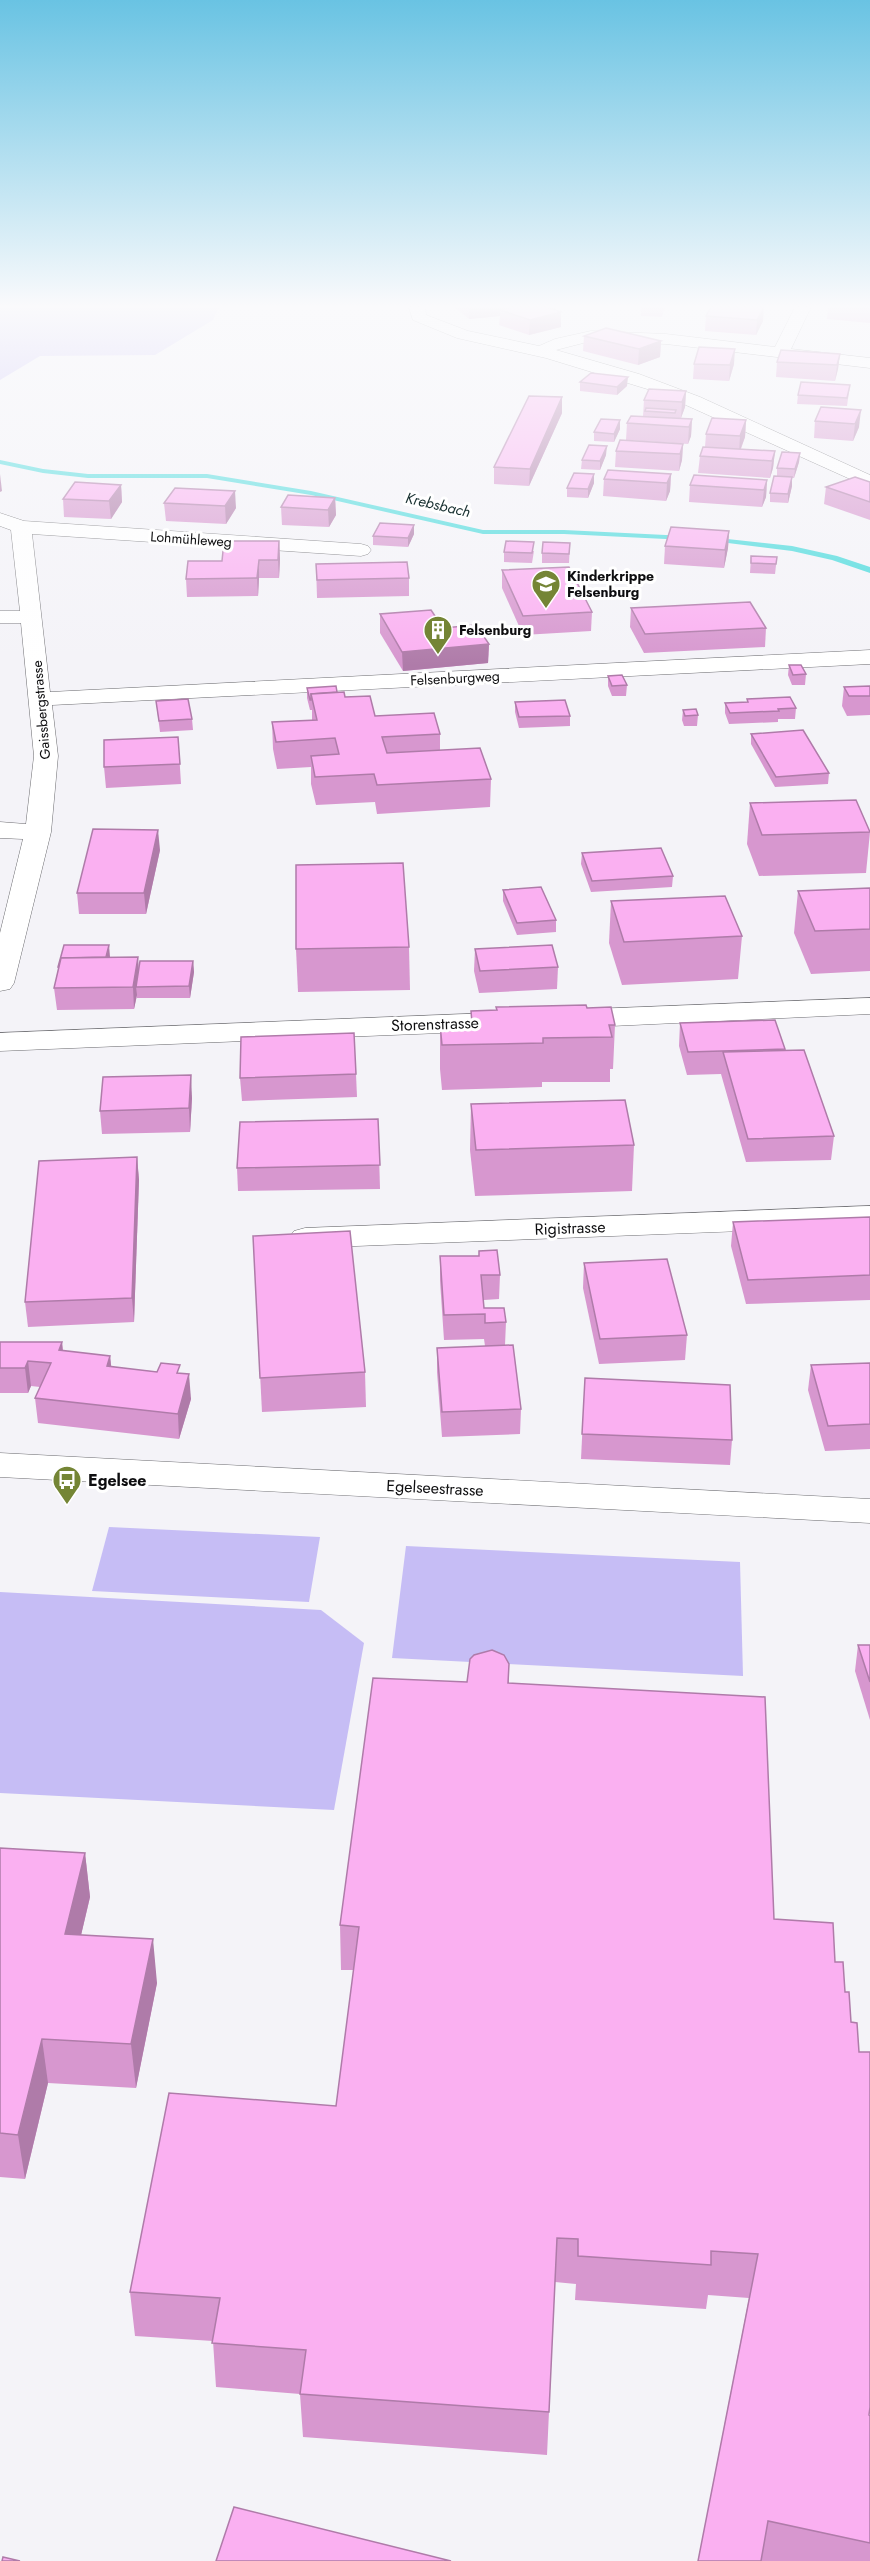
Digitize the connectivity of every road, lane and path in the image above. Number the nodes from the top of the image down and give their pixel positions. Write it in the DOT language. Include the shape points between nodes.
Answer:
graph roads {
  1 [pos="755,427"];
  2 [pos="858,457"];
  3 [pos="824,461"];
  4 [pos="870,482"];
  5 [pos="10,523"];
  6 [pos="361,550"];
  7 [pos="0,617"];
  8 [pos="32,617"];
  9 [pos="870,657"];
  10 [pos="41,699"];
  11 [pos="0,830"];
  12 [pos="38,832"];
  13 [pos="0,983"];
  14 [pos="870,1006"];
  15 [pos="0,1042"];
  16 [pos="870,1216"];
  17 [pos="280,1239"];
  18 [pos="0,1465"];
  19 [pos="870,1511"];
  1 -- 3 [label="street"];
  2 -- 3 [label="street"];
  3 -- 4 [label="street"];
  5 -- 6 [label="street, Lohmühleweg"];
  5 -- 8 [label="street, Gaissbergstrasse"];
  7 -- 8 [label="street"];
  8 -- 10 [label="street, Gaissbergstrasse"];
  9 -- 10 [label="street, Felsenburgweg"];
  10 -- 12 [label="street, Gaissbergstrasse" via="46,756"];
  11 -- 12 [label="street"];
  12 -- 13 [label="street, Gaissbergstrasse"];
  14 -- 15 [label="street, Storenstrasse"];
  16 -- 17 [label="street, Rigistrasse"];
  18 -- 19 [label="street, Egelseestrasse"];
}
